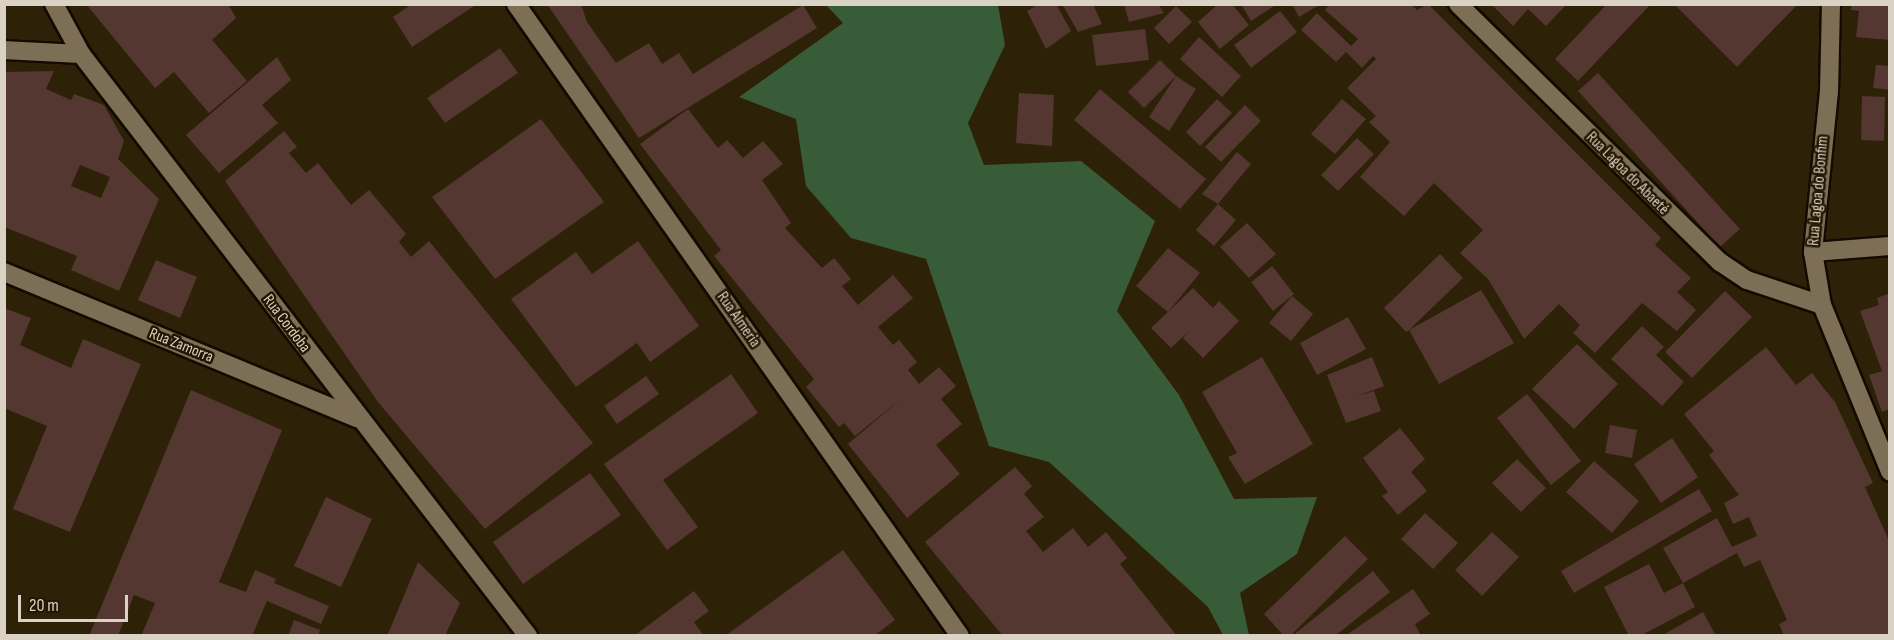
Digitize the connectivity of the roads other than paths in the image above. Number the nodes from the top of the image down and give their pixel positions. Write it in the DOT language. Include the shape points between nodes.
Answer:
graph roads {
  1 [pos="54,4"];
  2 [pos="516,4"];
  3 [pos="1458,4"];
  4 [pos="1831,4"];
  5 [pos="4,50"];
  6 [pos="81,54"];
  7 [pos="1890,246"];
  8 [pos="1813,252"];
  9 [pos="4,272"];
  10 [pos="1822,305"];
  11 [pos="358,419"];
  12 [pos="1890,472"];
  13 [pos="528,636"];
  14 [pos="960,636"];
  1 -- 6 [label="street, Rua Cordoba"];
  2 -- 14 [label="street, Rua Almeria"];
  3 -- 10 [label="street, Rua Lagoa do Abaeté" via="1720,262 1747,280"];
  4 -- 8 [label="street, Rua Lagoa do Bonfim" via="1829,91"];
  5 -- 6 [label="street"];
  6 -- 11 [label="street, Rua Cordoba"];
  7 -- 8 [label="street"];
  8 -- 10 [label="street, Rua Lagoa do Bonfim"];
  9 -- 11 [label="street, Rua Zamorra"];
  10 -- 12 [label="street, Rua Lagoa do Bonfim"];
  11 -- 13 [label="street, Rua Cordoba"];
}
